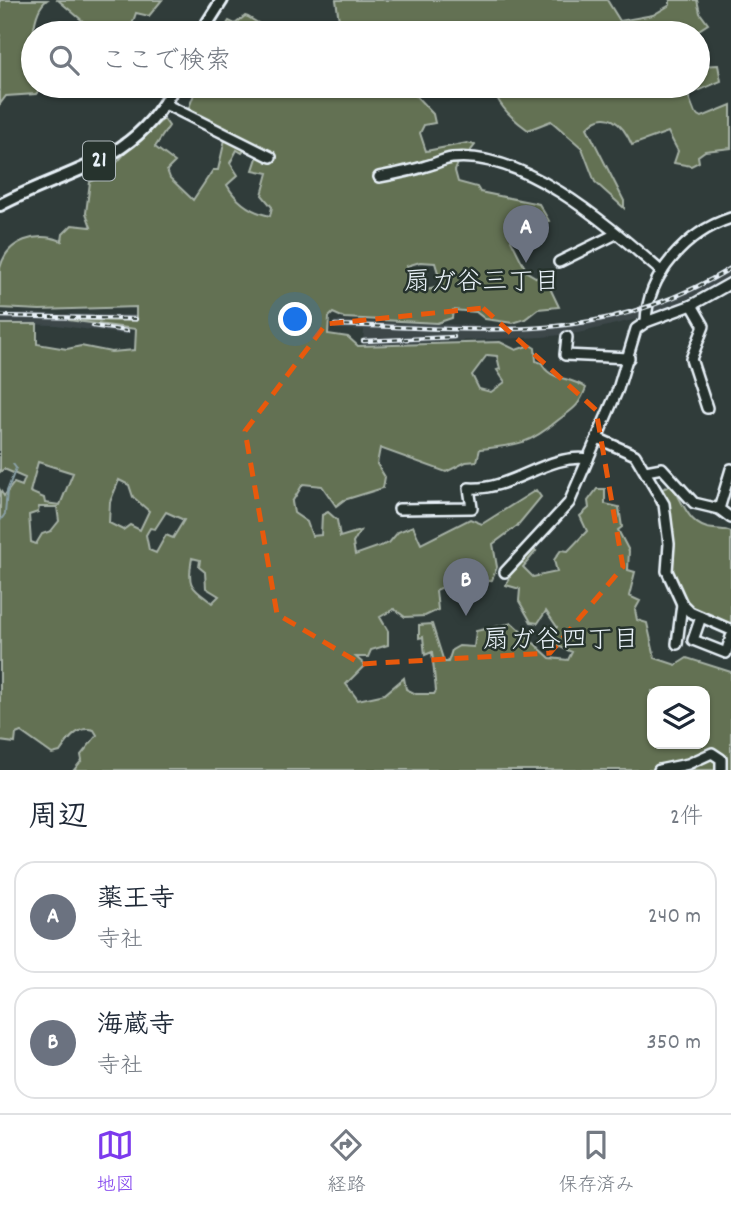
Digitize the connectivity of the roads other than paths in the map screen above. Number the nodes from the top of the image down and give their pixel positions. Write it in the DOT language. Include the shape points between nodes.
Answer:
graph roads {
  1 [pos="222,0"];
  2 [pos="209,21"];
  3 [pos="168,98"];
  4 [pos="165,104"];
  5 [pos="271,158"];
  6 [pos="379,177"];
  7 [pos="0,205"];
  8 [pos="731,218"];
  9 [pos="616,234"];
  10 [pos="559,262"];
  11 [pos="662,272"];
  12 [pos="731,283"];
  13 [pos="692,305"];
  14 [pos="646,322"];
  15 [pos="567,337"];
  16 [pos="629,358"];
  17 [pos="707,408"];
  18 [pos="597,438"];
  19 [pos="588,459"];
  20 [pos="731,469"];
  21 [pos="646,471"];
  22 [pos="399,509"];
  23 [pos="719,509"];
  24 [pos="731,518"];
  25 [pos="505,572"];
  26 [pos="682,604"];
  27 [pos="701,617"];
  28 [pos="731,629"];
  29 [pos="731,638"];
  30 [pos="677,643"];
  31 [pos="659,770"];
  32 [pos="721,770"];
  1 -- 2 [label="main road"];
  3 -- 4 [label="main road, 21"];
  4 -- 5 [label="street"];
  4 -- 7 [label="main road, 21" via="144,130 108,157"];
  6 -- 9 [label="street" via="450,158 503,162 531,174"];
  8 -- 11 [label="street" via="703,230 677,251"];
  9 -- 10 [label="street"];
  9 -- 11 [label="street"];
  11 -- 14 [label="street" via="646,304"];
  12 -- 13 [label="street"];
  13 -- 14 [label="street"];
  13 -- 17 [label="street" via="704,327 691,359"];
  14 -- 16 [label="street" via="636,330"];
  15 -- 16 [label="street" via="565,355"];
  16 -- 18 [label="street"];
  18 -- 19 [label="street"];
  18 -- 21 [label="street" via="635,455"];
  19 -- 22 [label="street" via="572,457 491,486 470,488 472,508"];
  19 -- 25 [label="street" via="579,486 562,513"];
  20 -- 23 [label="street"];
  21 -- 23 [label="street" via="662,468 694,503"];
  21 -- 26 [label="street" via="665,506 667,571"];
  23 -- 24 [label="street"];
  26 -- 27 [label="street"];
  26 -- 30 [label="street"];
  27 -- 28 [label="street"];
  27 -- 29 [label="street" via="693,640 726,653"];
  31 -- 32 [label="street" via="712,753 721,759"];
}
